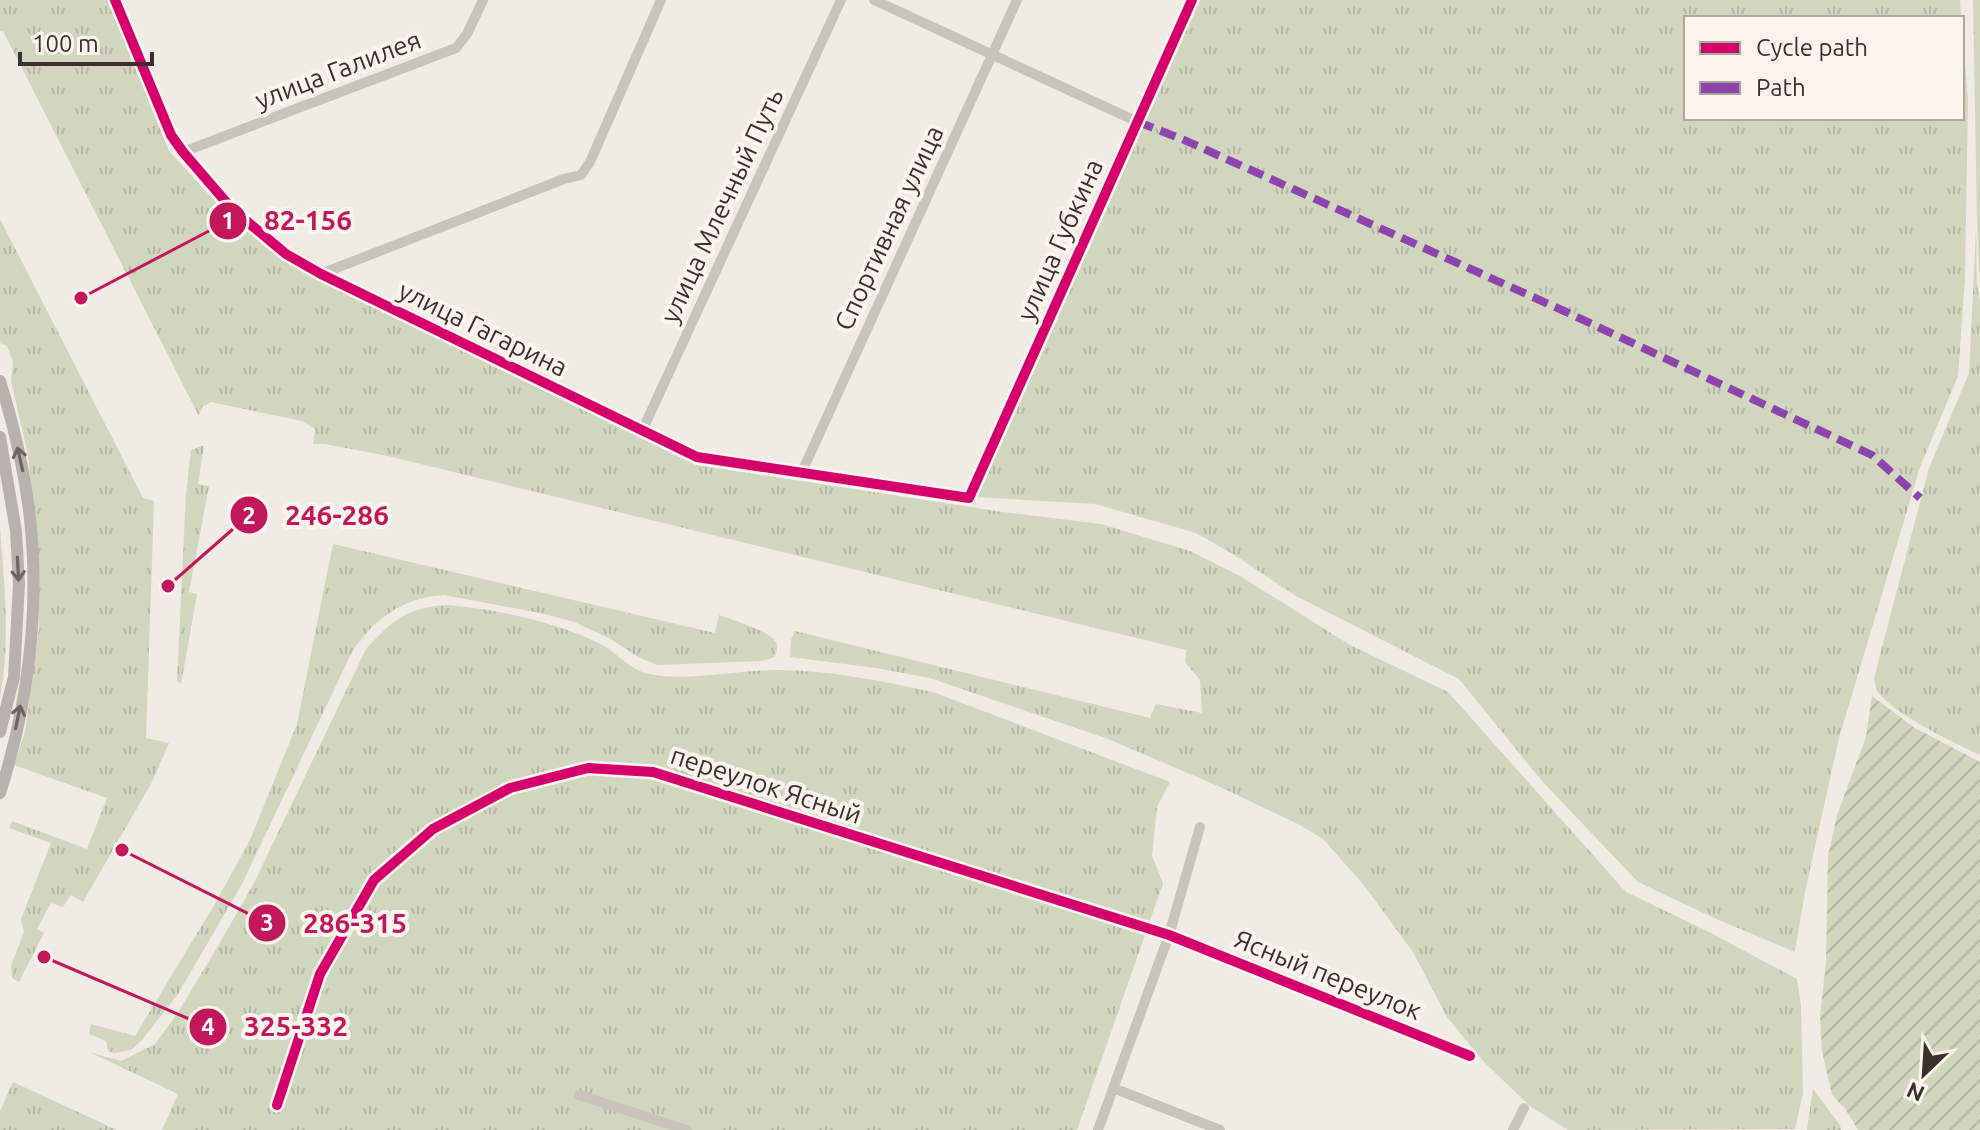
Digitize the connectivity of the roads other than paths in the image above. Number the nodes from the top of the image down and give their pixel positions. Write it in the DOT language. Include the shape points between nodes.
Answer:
graph roads {
  1 [pos="483,0"];
  2 [pos="661,0"];
  3 [pos="841,0"];
  4 [pos="874,0"];
  5 [pos="1017,0"];
  6 [pos="1192,0"];
  7 [pos="119,1"];
  8 [pos="993,53"];
  9 [pos="1138,122"];
  10 [pos="183,152"];
  11 [pos="321,274"];
  12 [pos="0,381"];
  13 [pos="642,431"];
  14 [pos="0,437"];
  15 [pos="801,474"];
  16 [pos="969,498"];
  17 [pos="0,732"];
  18 [pos="0,793"];
  19 [pos="1200,827"];
  20 [pos="1169,935"];
  21 [pos="1470,1056"];
  22 [pos="1113,1088"];
  23 [pos="579,1095"];
  24 [pos="277,1105"];
  25 [pos="1524,1108"];
  26 [pos="687,1130"];
  27 [pos="1098,1130"];
  28 [pos="1220,1130"];
  29 [pos="1513,1130"];
  1 -- 10 [label="street, улица Галилея" via="456,48"];
  2 -- 11 [label="street" via="581,175"];
  3 -- 13 [label="street, улица Млечный Путь"];
  4 -- 8 [label="street"];
  5 -- 8 [label="street, Спортивная улица"];
  6 -- 9 [label="street, улица Губкина"];
  7 -- 10 [label="street, улица Гагарина" via="171,135"];
  8 -- 9 [label="street"];
  8 -- 15 [label="street, Спортивная улица"];
  9 -- 16 [label="street, улица Губкина"];
  10 -- 11 [label="street, улица Гагарина" via="232,209 286,254"];
  11 -- 13 [label="street, улица Гагарина"];
  18 -- 12 [label="main road, one-way" via="27,676 33,576 22,463"];
  13 -- 15 [label="street, улица Гагарина" via="697,457"];
  14 -- 17 [label="main road, one-way" via="19,584 14,677"];
  15 -- 16 [label="street, улица Гагарина"];
  19 -- 20 [label="street"];
  20 -- 21 [label="street, Ясный переулок"];
  20 -- 22 [label="street"];
  20 -- 24 [label="street, переулок Ясный" via="653,772 588,768 510,788 433,829 374,880 320,974"];
  22 -- 27 [label="street"];
  22 -- 28 [label="street"];
  23 -- 26 [label="street"];
  25 -- 29 [label="street"];
}
